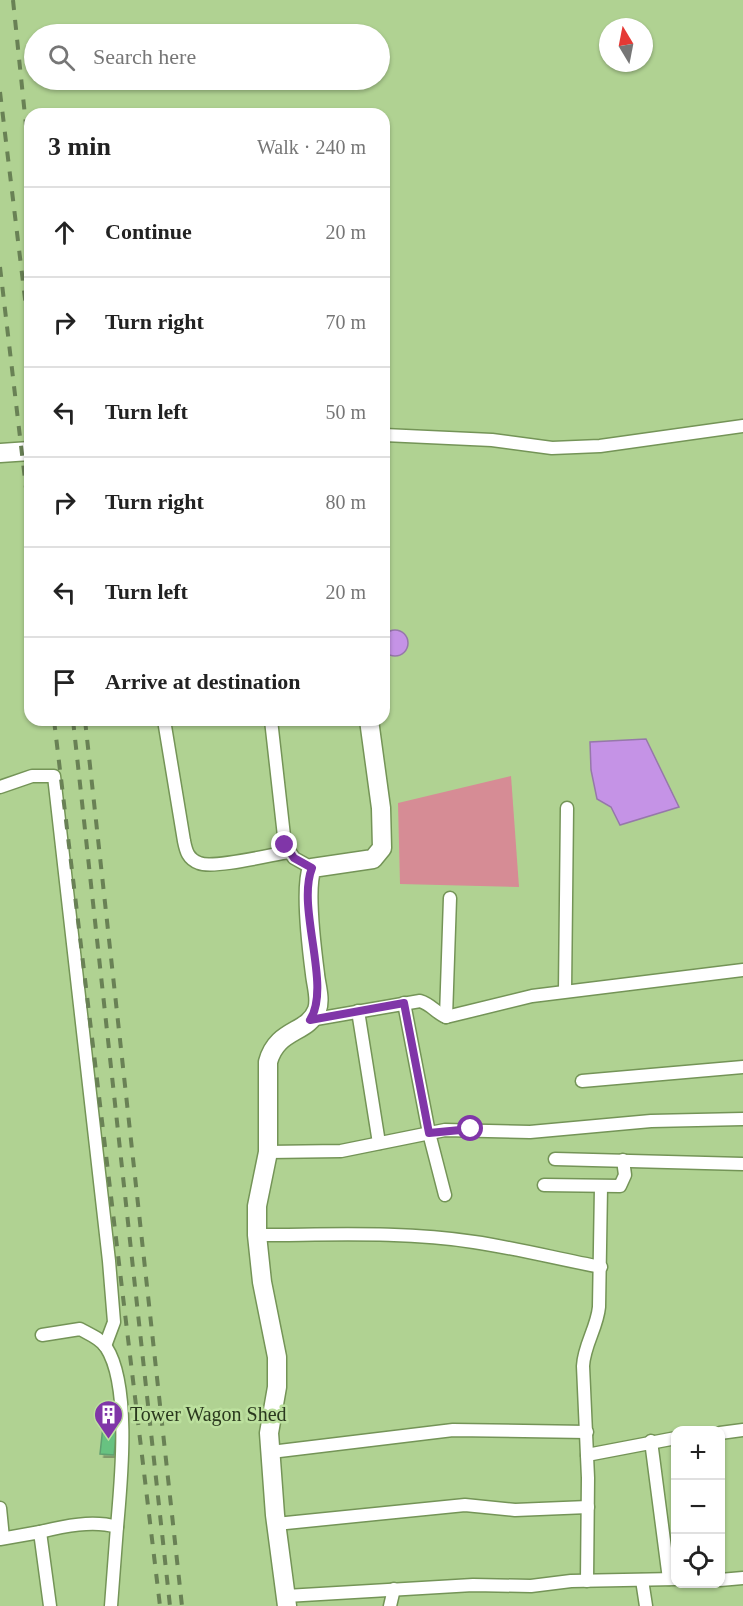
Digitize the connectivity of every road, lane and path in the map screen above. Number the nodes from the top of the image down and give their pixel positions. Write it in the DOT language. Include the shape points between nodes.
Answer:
graph roads {
  1 [pos="743,426"];
  2 [pos="390,435"];
  3 [pos="24,451"];
  4 [pos="0,453"];
  5 [pos="165,726"];
  6 [pos="272,726"];
  7 [pos="370,726"];
  8 [pos="0,787"];
  9 [pos="567,808"];
  10 [pos="288,852"];
  11 [pos="312,868"];
  12 [pos="450,898"];
  13 [pos="743,970"];
  14 [pos="565,991"];
  15 [pos="404,1003"];
  16 [pos="358,1011"];
  17 [pos="446,1017"];
  18 [pos="310,1020"];
  19 [pos="743,1067"];
  20 [pos="582,1081"];
  21 [pos="743,1119"];
  22 [pos="429,1133"];
  23 [pos="379,1143"];
  24 [pos="268,1152"];
  25 [pos="555,1159"];
  26 [pos="623,1160"];
  27 [pos="743,1164"];
  28 [pos="544,1185"];
  29 [pos="601,1187"];
  30 [pos="445,1195"];
  31 [pos="257,1235"];
  32 [pos="601,1267"];
  33 [pos="42,1335"];
  34 [pos="105,1346"];
  35 [pos="743,1430"];
  36 [pos="587,1432"];
  37 [pos="725,1432"];
  38 [pos="671,1438"];
  39 [pos="651,1441"];
  40 [pos="271,1452"];
  41 [pos="588,1455"];
  42 [pos="588,1507"];
  43 [pos="0,1508"];
  44 [pos="276,1524"];
  45 [pos="117,1527"];
  46 [pos="40,1532"];
  47 [pos="2,1539"];
  48 [pos="671,1572"];
  49 [pos="743,1578"];
  50 [pos="671,1579"];
  51 [pos="642,1580"];
  52 [pos="725,1580"];
  53 [pos="587,1581"];
  54 [pos="394,1589"];
  55 [pos="287,1601"];
  56 [pos="50,1606"];
  57 [pos="111,1606"];
  58 [pos="390,1606"];
  59 [pos="646,1606"];
  1 -- 2 [label="street" via="552,448 492,440"];
  3 -- 4 [label="street"];
  5 -- 10 [label="street" via="187,854 207,865"];
  6 -- 10 [label="street"];
  7 -- 11 [label="street" via="382,848 373,859"];
  8 -- 34 [label="street" via="32,776 54,776 109,1261 114,1322"];
  9 -- 14 [label="street"];
  10 -- 11 [label="street"];
  11 -- 18 [label="street" via="309,895 318,990 317,1010"];
  12 -- 17 [label="street"];
  13 -- 14 [label="street"];
  14 -- 17 [label="street"];
  15 -- 16 [label="street"];
  15 -- 17 [label="street" via="428,1003"];
  15 -- 22 [label="street"];
  16 -- 18 [label="street"];
  16 -- 23 [label="street"];
  18 -- 24 [label="street" via="272,1048 267,1083"];
  19 -- 20 [label="street"];
  21 -- 22 [label="street" via="651,1121 530,1132 471,1129"];
  22 -- 23 [label="street"];
  22 -- 30 [label="street"];
  23 -- 24 [label="street" via="328,1152"];
  24 -- 31 [label="street" via="257,1206"];
  25 -- 26 [label="street"];
  26 -- 27 [label="street"];
  26 -- 29 [label="street" via="625,1175 620,1186"];
  28 -- 29 [label="street"];
  29 -- 32 [label="street"];
  31 -- 32 [label="street" via="445,1239"];
  31 -- 40 [label="street" via="277,1357"];
  32 -- 36 [label="street" via="598,1320 583,1355"];
  33 -- 34 [label="street" via="80,1329"];
  34 -- 45 [label="street" via="115,1365 120,1392"];
  35 -- 37 [label="street"];
  36 -- 40 [label="street" via="444,1431"];
  36 -- 41 [label="street"];
  38 -- 39 [label="street"];
  39 -- 41 [label="street"];
  39 -- 48 [label="street"];
  40 -- 44 [label="street"];
  41 -- 42 [label="street"];
  42 -- 44 [label="street" via="514,1510 465,1505"];
  42 -- 53 [label="street"];
  43 -- 47 [label="street"];
  44 -- 55 [label="street"];
  45 -- 46 [label="street" via="85,1524"];
  45 -- 57 [label="street"];
  46 -- 47 [label="street"];
  46 -- 56 [label="street"];
  49 -- 52 [label="street"];
  50 -- 51 [label="street"];
  51 -- 53 [label="street"];
  51 -- 59 [label="street"];
  53 -- 54 [label="street"];
  54 -- 55 [label="street"];
  54 -- 58 [label="street"];
}
